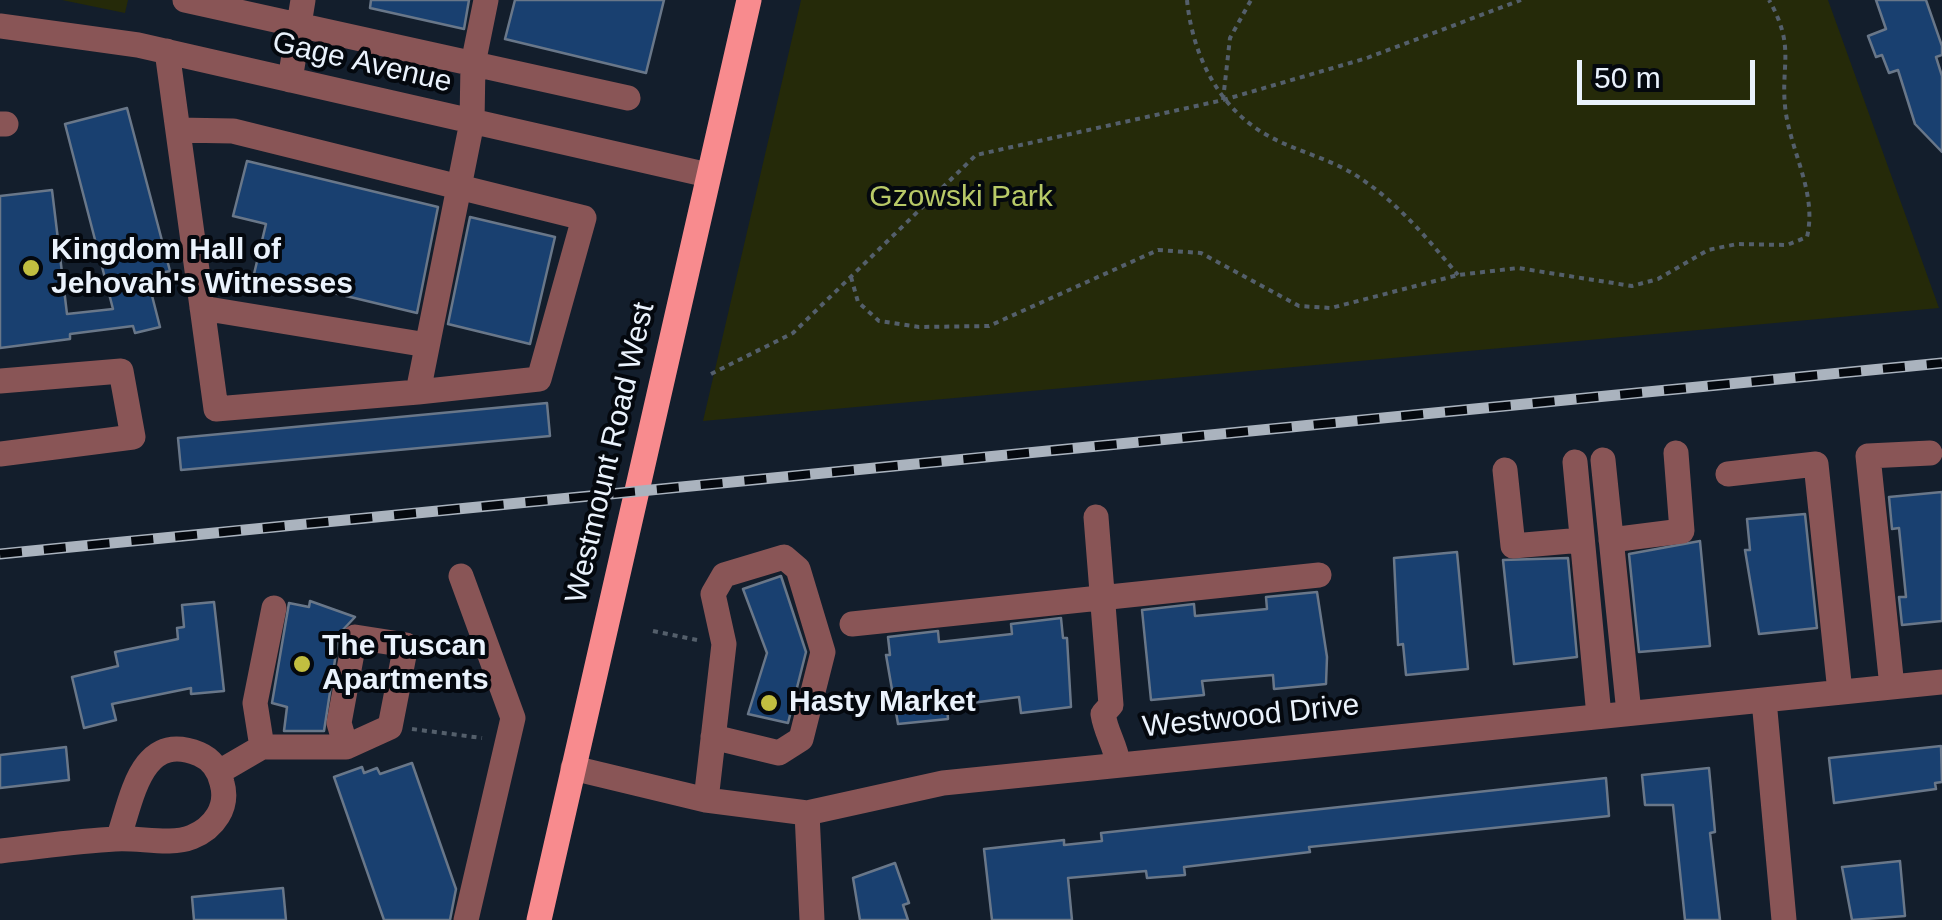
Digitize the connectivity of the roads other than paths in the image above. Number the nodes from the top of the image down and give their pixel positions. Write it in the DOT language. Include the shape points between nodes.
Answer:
graph roads {
  1 [pos="186,0"];
  2 [pos="486,0"];
  3 [pos="748,0"];
  4 [pos="300,12"];
  5 [pos="0,26"];
  6 [pos="166,51"];
  7 [pos="473,64"];
  8 [pos="290,80"];
  9 [pos="628,98"];
  10 [pos="472,122"];
  11 [pos="178,130"];
  12 [pos="708,176"];
  13 [pos="459,186"];
  14 [pos="202,308"];
  15 [pos="427,345"];
  16 [pos="0,381"];
  17 [pos="418,392"];
  18 [pos="1676,453"];
  19 [pos="1930,453"];
  20 [pos="0,454"];
  21 [pos="1602,460"];
  22 [pos="1575,462"];
  23 [pos="1505,470"];
  24 [pos="1728,474"];
  25 [pos="1096,517"];
  26 [pos="1582,540"];
  27 [pos="1611,540"];
  28 [pos="1320,575"];
  29 [pos="461,576"];
  30 [pos="1102,598"];
  31 [pos="274,608"];
  32 [pos="852,624"];
  33 [pos="1942,682"];
  34 [pos="1892,687"];
  35 [pos="1840,692"];
  36 [pos="1764,700"];
  37 [pos="1629,713"];
  38 [pos="1599,716"];
  39 [pos="714,737"];
  40 [pos="262,747"];
  41 [pos="346,747"];
  42 [pos="1117,755"];
  43 [pos="573,768"];
  44 [pos="218,772"];
  45 [pos="706,800"];
  46 [pos="807,813"];
  47 [pos="118,838"];
  48 [pos="0,851"];
  49 [pos="466,920"];
  50 [pos="540,920"];
  51 [pos="812,920"];
  52 [pos="1784,920"];
  1 -- 4 [label="street"];
  2 -- 7 [label="street"];
  3 -- 12 [label="main road, Westmount Road West"];
  4 -- 7 [label="street"];
  4 -- 8 [label="street"];
  5 -- 6 [label="street, Gage Avenue"];
  6 -- 8 [label="street, Gage Avenue"];
  6 -- 11 [label="street"];
  7 -- 9 [label="street"];
  7 -- 10 [label="street"];
  8 -- 10 [label="street, Gage Avenue"];
  10 -- 12 [label="street, Gage Avenue"];
  10 -- 13 [label="street"];
  11 -- 13 [label="street" via="233,132"];
  11 -- 14 [label="street"];
  12 -- 43 [label="main road, Westmount Road West"];
  13 -- 15 [label="street"];
  13 -- 17 [label="street" via="584,218 539,380"];
  14 -- 15 [label="street"];
  14 -- 17 [label="street" via="216,409"];
  15 -- 17 [label="street"];
  16 -- 20 [label="street" via="121,371 133,437"];
  18 -- 27 [label="street" via="1682,530"];
  19 -- 34 [label="street" via="1868,456"];
  21 -- 27 [label="street"];
  22 -- 26 [label="street"];
  23 -- 26 [label="street" via="1513,546"];
  24 -- 35 [label="street" via="1816,464"];
  25 -- 30 [label="street"];
  26 -- 38 [label="street"];
  27 -- 37 [label="street"];
  28 -- 30 [label="street"];
  29 -- 49 [label="street" via="512,718"];
  30 -- 32 [label="street"];
  30 -- 42 [label="street" via="1111,705 1121,712 1124,734"];
  31 -- 40 [label="street" via="255,703"];
  33 -- 34 [label="street, Westwood Drive"];
  34 -- 35 [label="street, Westwood Drive"];
  35 -- 36 [label="street, Westwood Drive"];
  36 -- 37 [label="street, Westwood Drive"];
  36 -- 52 [label="street"];
  37 -- 38 [label="street, Westwood Drive"];
  38 -- 42 [label="street, Westwood Drive"];
  39 -- 39 [label="street" via="724,644 712,594 724,574 784,557 798,569 823,652 801,739 779,753"];
  39 -- 45 [label="street"];
  40 -- 41 [label="street"];
  40 -- 44 [label="street"];
  41 -- 41 [label="street" via="339,722 354,637 406,645 390,726"];
  42 -- 46 [label="street, Westwood Drive"];
  43 -- 45 [label="street, Westwood Drive"];
  43 -- 50 [label="main road, Westmount Road West"];
  44 -- 47 [label="street" via="221,812 208,829 187,840"];
  44 -- 47 [label="street" via="186,750 146,760"];
  45 -- 46 [label="street, Westwood Drive"];
  46 -- 51 [label="street"];
  47 -- 48 [label="street"];
}
